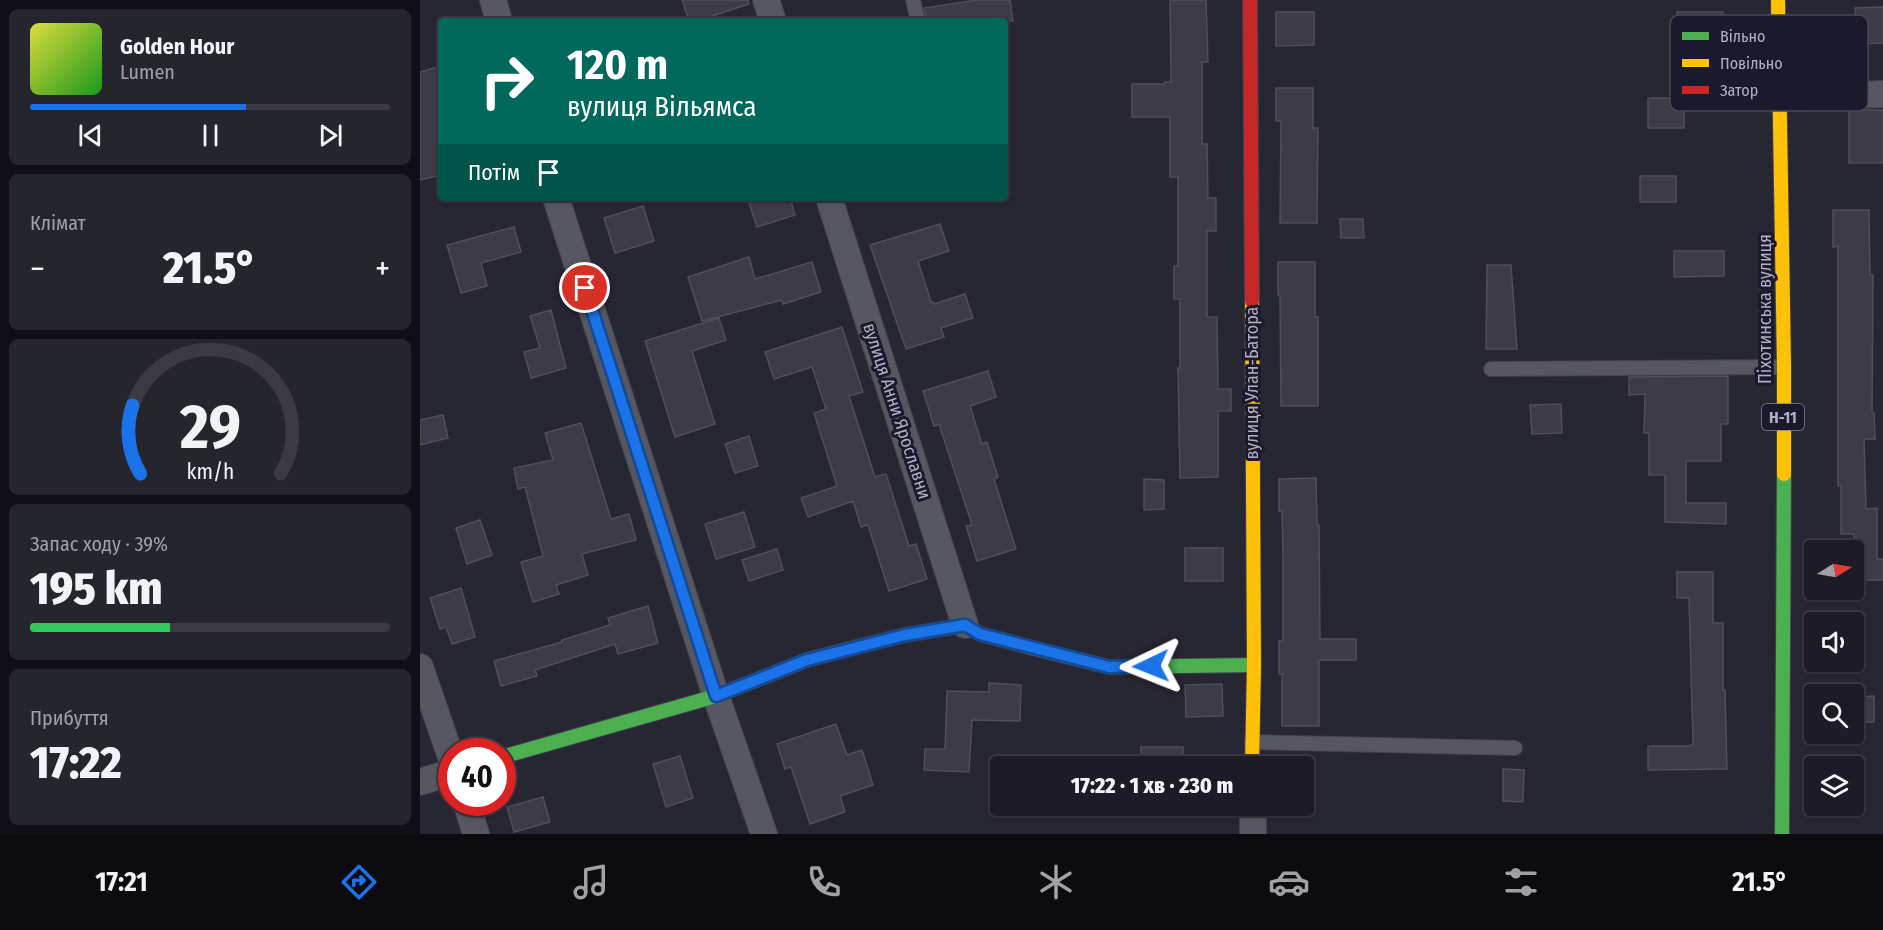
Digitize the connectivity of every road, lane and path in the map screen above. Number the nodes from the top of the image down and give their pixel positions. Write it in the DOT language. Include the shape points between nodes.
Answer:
graph roads {
  1 [pos="493,0"];
  2 [pos="766,0"];
  3 [pos="913,0"];
  4 [pos="1250,0"];
  5 [pos="1778,0"];
  6 [pos="1778,15"];
  7 [pos="498,18"];
  8 [pos="772,18"];
  9 [pos="917,18"];
  10 [pos="1883,94"];
  11 [pos="1868,95"];
  12 [pos="1781,111"];
  13 [pos="557,201"];
  14 [pos="830,201"];
  15 [pos="1784,366"];
  16 [pos="1491,369"];
  17 [pos="965,625"];
  18 [pos="1254,665"];
  19 [pos="420,667"];
  20 [pos="716,696"];
  21 [pos="444,738"];
  22 [pos="1252,742"];
  23 [pos="1515,748"];
  24 [pos="516,753"];
  25 [pos="1252,756"];
  26 [pos="438,776"];
  27 [pos="420,782"];
  28 [pos="470,816"];
  29 [pos="1253,816"];
  30 [pos="476,834"];
  31 [pos="764,834"];
  32 [pos="1253,834"];
  33 [pos="1782,834"];
  1 -- 7 [label="street"];
  2 -- 8 [label="street"];
  3 -- 9 [label="lane"];
  4 -- 18 [label="street, вулиця Улан-Батора"];
  5 -- 6 [label="street, Піхотинська вулиця / Н-11"];
  10 -- 11 [label="street"];
  12 -- 15 [label="street, Піхотинська вулиця / Н-11"];
  13 -- 20 [label="street"];
  14 -- 17 [label="street, вулиця Анни Ярославни"];
  15 -- 16 [label="lane"];
  15 -- 33 [label="street, Піхотинська вулиця / Н-11"];
  17 -- 18 [label="street" via="980,634 1109,667"];
  17 -- 20 [label="street" via="905,635 807,660"];
  18 -- 22 [label="street, вулиця Улан-Батора"];
  19 -- 21 [label="street"];
  20 -- 24 [label="street"];
  20 -- 31 [label="street"];
  22 -- 23 [label="lane"];
  22 -- 25 [label="street, вулиця Улан-Батора"];
  26 -- 27 [label="street"];
  28 -- 30 [label="street"];
  29 -- 32 [label="street"];
}
